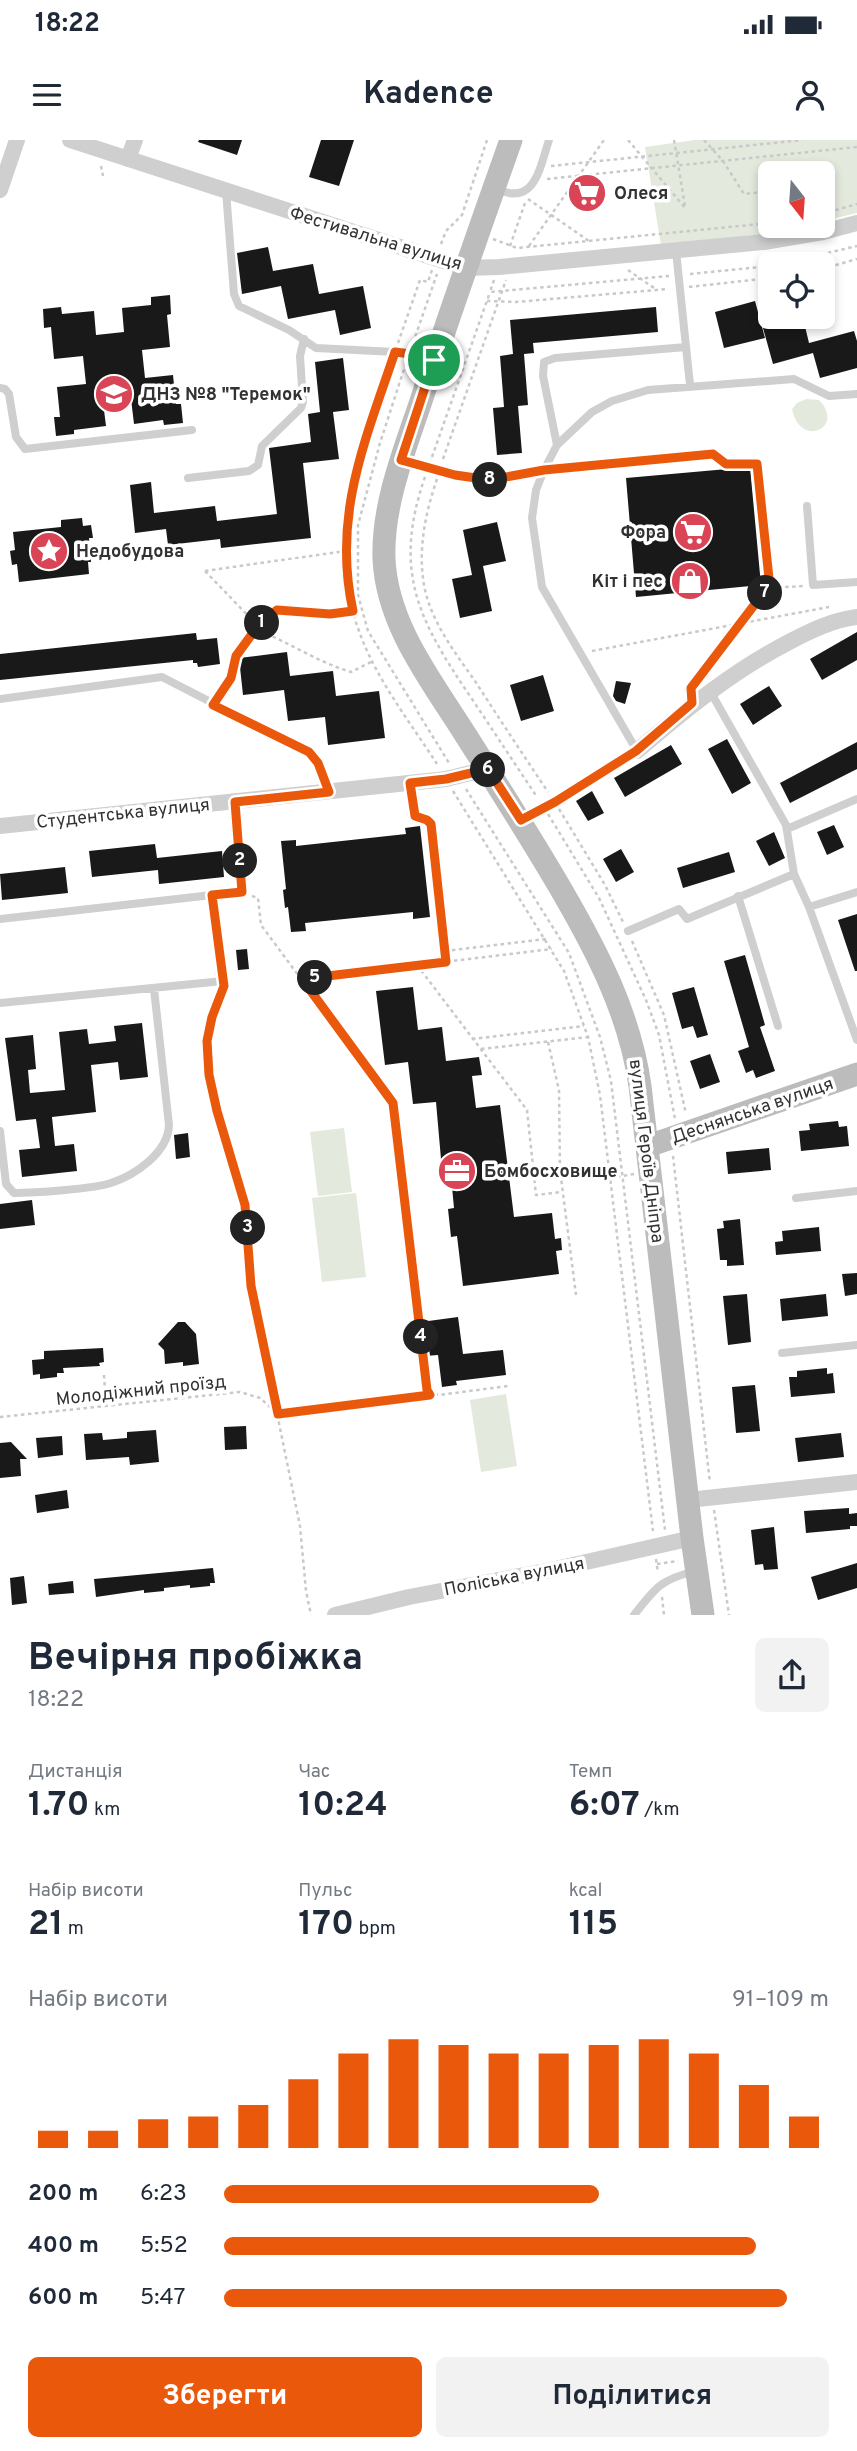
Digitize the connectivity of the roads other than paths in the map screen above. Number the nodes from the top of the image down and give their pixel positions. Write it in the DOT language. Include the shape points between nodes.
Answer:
graph roads {
  1 [pos="18,140"];
  2 [pos="70,140"];
  3 [pos="135,140"];
  4 [pos="511,140"];
  5 [pos="549,140"];
  6 [pos="128,159"];
  7 [pos="0,187"];
  8 [pos="494,188"];
  9 [pos="226,191"];
  10 [pos="857,223"];
  11 [pos="676,251"];
  12 [pos="465,268"];
  13 [pos="304,339"];
  14 [pos="686,347"];
  15 [pos="434,360"];
  16 [pos="690,385"];
  17 [pos="0,388"];
  18 [pos="857,394"];
  19 [pos="192,430"];
  20 [pos="557,445"];
  21 [pos="401,460"];
  22 [pos="544,470"];
  23 [pos="188,478"];
  24 [pos="807,506"];
  25 [pos="857,582"];
  26 [pos="857,617"];
  27 [pos="710,691"];
  28 [pos="0,699"];
  29 [pos="636,751"];
  30 [pos="488,769"];
  31 [pos="329,792"];
  32 [pos="857,799"];
  33 [pos="235,802"];
  34 [pos="521,820"];
  35 [pos="0,826"];
  36 [pos="787,829"];
  37 [pos="794,874"];
  38 [pos="857,892"];
  39 [pos="212,895"];
  40 [pos="738,896"];
  41 [pos="809,907"];
  42 [pos="0,919"];
  43 [pos="628,931"];
  44 [pos="154,989"];
  45 [pos="0,1003"];
  46 [pos="778,1026"];
  47 [pos="857,1040"];
  48 [pos="857,1074"];
  49 [pos="0,1131"];
  50 [pos="648,1146"];
  51 [pos="857,1191"];
  52 [pos="796,1198"];
  53 [pos="857,1345"];
  54 [pos="782,1353"];
  55 [pos="857,1482"];
  56 [pos="688,1500"];
  57 [pos="692,1538"];
  58 [pos="697,1570"];
  59 [pos="335,1615"];
  60 [pos="634,1615"];
  61 [pos="704,1615"];
  1 -- 7 [label="street"];
  2 -- 6 [label="street, Фестивальна вулиця"];
  3 -- 6 [label="street"];
  4 -- 8 [label="street, вулиця Героїв Дніпра"];
  5 -- 8 [label="lane" via="529,188 518,194"];
  6 -- 9 [label="street, Фестивальна вулиця"];
  8 -- 12 [label="street, вулиця Героїв Дніпра"];
  9 -- 12 [label="street, Фестивальна вулиця"];
  9 -- 13 [label="lane" via="237,303"];
  10 -- 11 [label="street, Фестивальна вулиця" via="797,237"];
  11 -- 12 [label="street, Фестивальна вулиця"];
  11 -- 14 [label="lane"];
  12 -- 15 [label="street, вулиця Героїв Дніпра"];
  13 -- 15 [label="lane" via="321,349 395,352"];
  13 -- 23 [label="lane" via="300,356 303,402 262,446 258,466"];
  14 -- 16 [label="lane"];
  14 -- 20 [label="lane" via="544,362"];
  15 -- 21 [label="street, вулиця Героїв Дніпра"];
  16 -- 18 [label="lane" via="794,379 829,396"];
  16 -- 20 [label="lane" via="648,390 612,401 582,420"];
  17 -- 19 [label="lane" via="9,394 16,437 25,449"];
  20 -- 22 [label="lane"];
  21 -- 22 [label="lane" via="490,480"];
  21 -- 30 [label="street, вулиця Героїв Дніпра" via="385,539 389,595 404,636"];
  22 -- 29 [label="lane" via="533,508 545,595"];
  24 -- 25 [label="lane" via="813,585"];
  26 -- 27 [label="street" via="820,626 761,656"];
  27 -- 29 [label="street"];
  27 -- 36 [label="lane"];
  28 -- 31 [label="lane" via="162,677 309,752"];
  29 -- 34 [label="lane"];
  30 -- 31 [label="street, Студентська вулиця"];
  30 -- 34 [label="street, вулиця Героїв Дніпра"];
  31 -- 33 [label="street, Студентська вулиця"];
  32 -- 36 [label="lane"];
  33 -- 35 [label="street, Студентська вулиця"];
  33 -- 39 [label="lane" via="242,892"];
  34 -- 50 [label="street, вулиця Героїв Дніпра" via="595,949 619,1004 635,1057"];
  36 -- 37 [label="lane"];
  37 -- 40 [label="lane"];
  37 -- 41 [label="lane"];
  38 -- 41 [label="lane"];
  39 -- 42 [label="lane"];
  39 -- 44 [label="lane" via="223,981"];
  40 -- 43 [label="lane" via="687,919 679,909"];
  40 -- 46 [label="lane"];
  41 -- 47 [label="lane"];
  44 -- 45 [label="lane"];
  44 -- 49 [label="lane" via="169,1125 154,1158 108,1184 14,1193 6,1184"];
  48 -- 50 [label="street, Деснянська вулиця" via="673,1129"];
  50 -- 56 [label="street, вулиця Героїв Дніпра"];
  51 -- 52 [label="lane"];
  53 -- 54 [label="lane"];
  55 -- 56 [label="street"];
  56 -- 57 [label="street, вулиця Героїв Дніпра"];
  57 -- 58 [label="street, вулиця Героїв Дніпра"];
  57 -- 59 [label="street, Поліська вулиця"];
  58 -- 60 [label="lane" via="660,1584"];
  58 -- 61 [label="street, вулиця Героїв Дніпра"];
}
